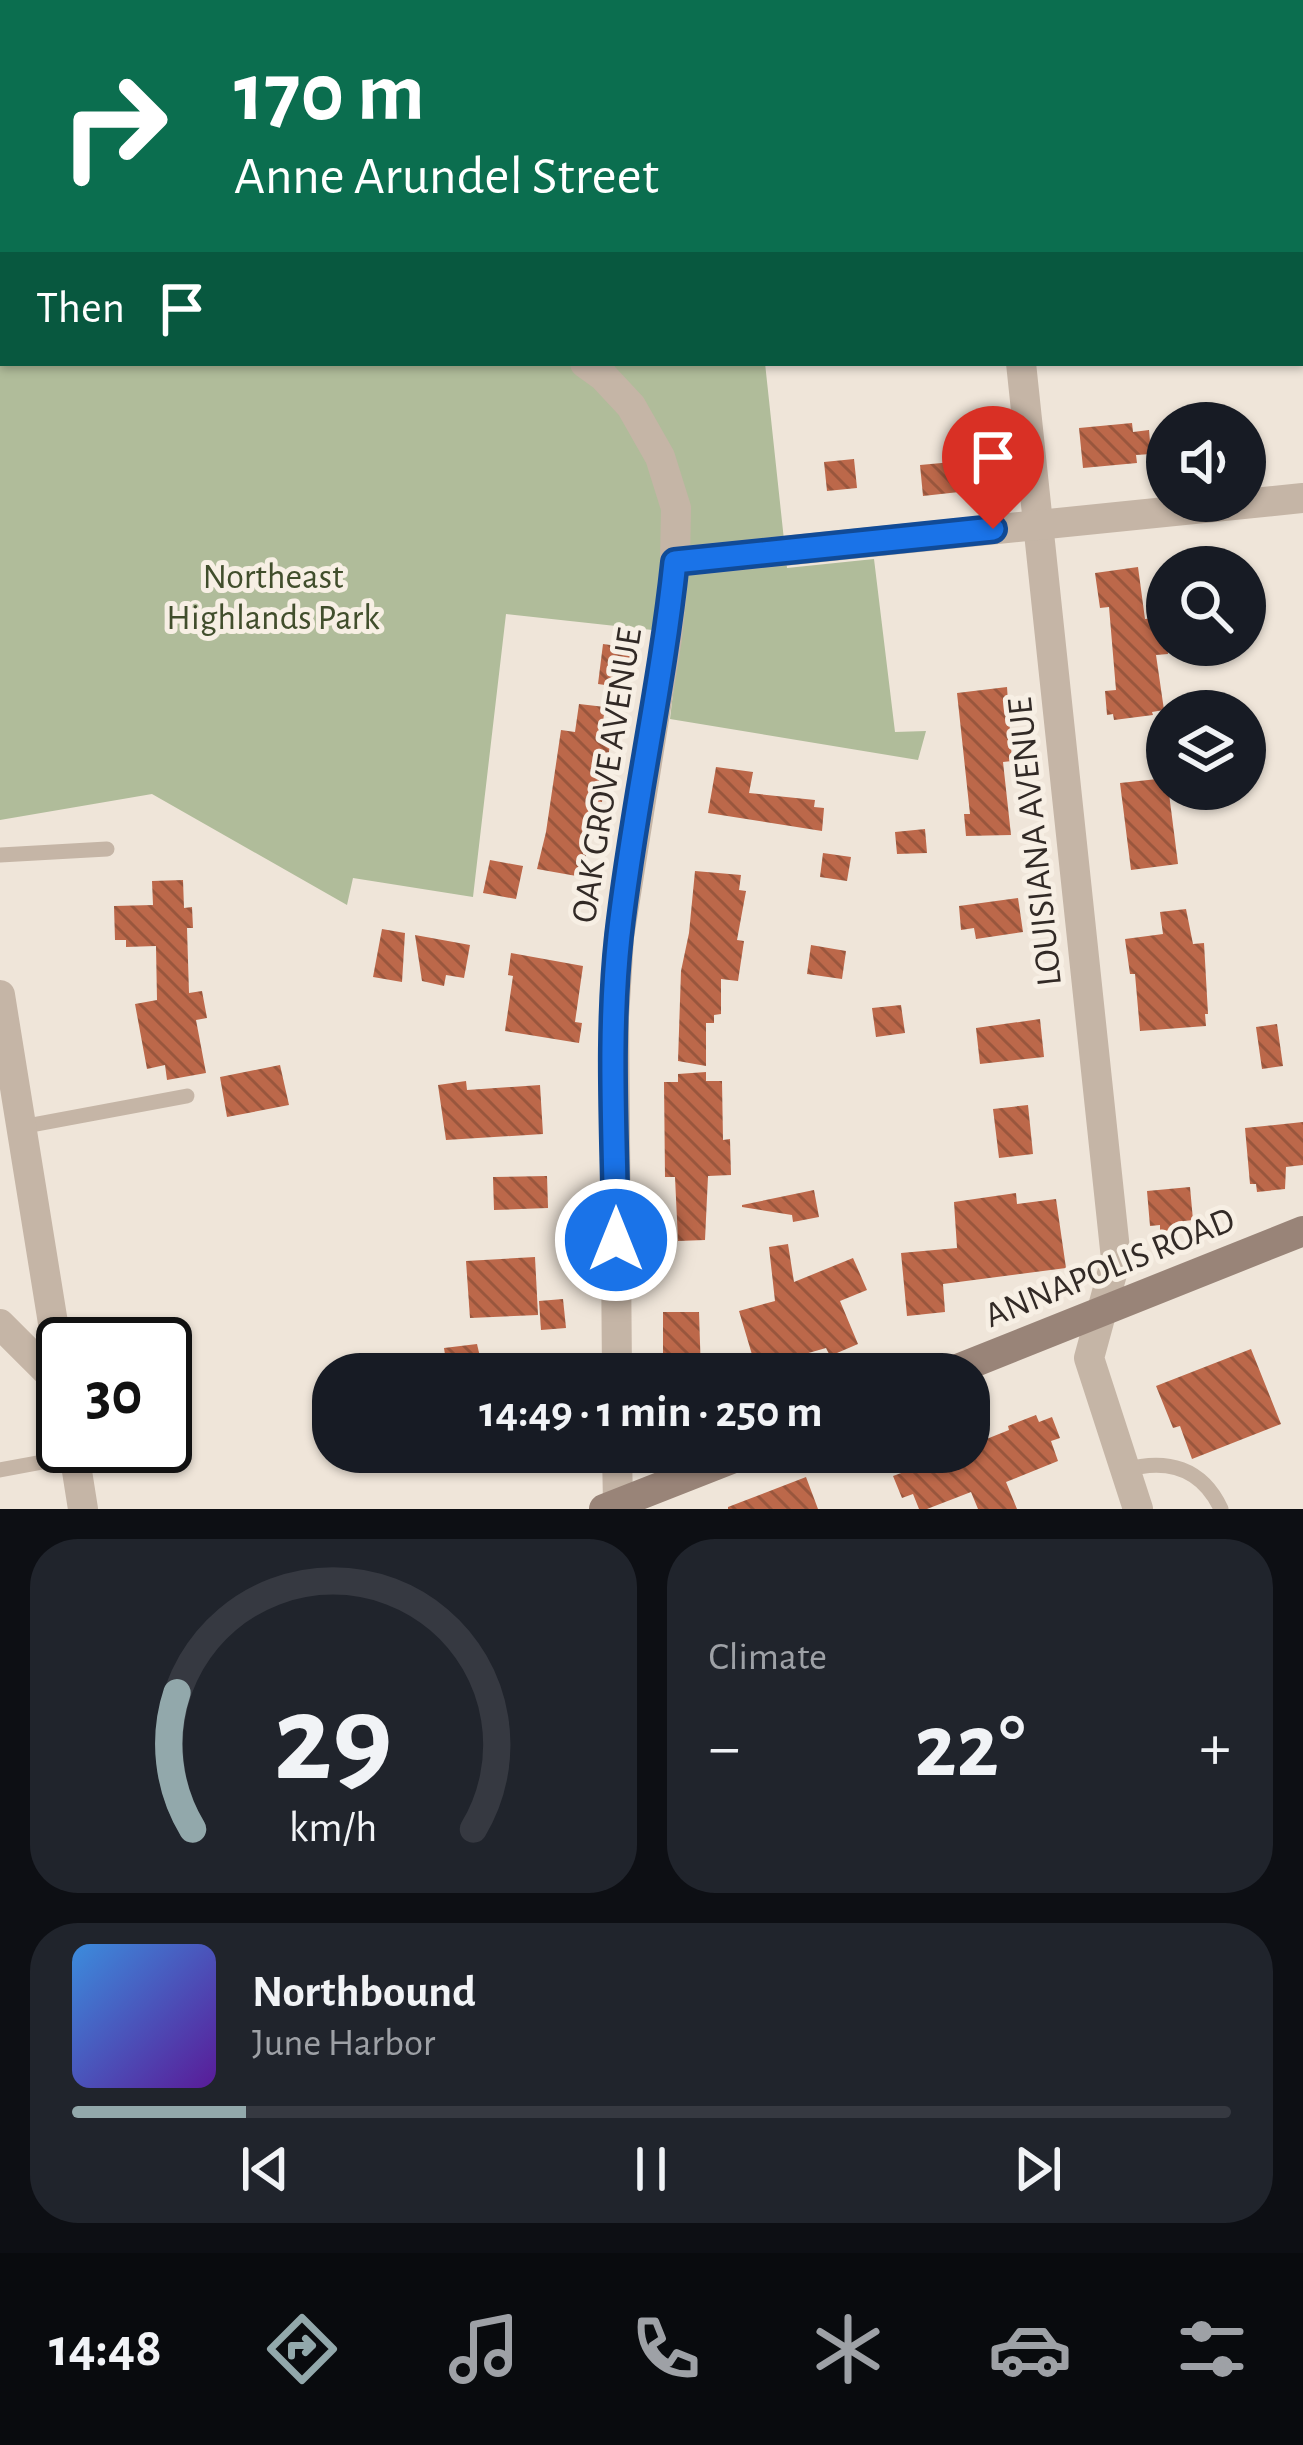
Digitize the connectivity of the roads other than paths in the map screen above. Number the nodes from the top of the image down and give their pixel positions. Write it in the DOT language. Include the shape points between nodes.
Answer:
graph roads {
  1 [pos="589,366"];
  2 [pos="1022,366"];
  3 [pos="1303,497"];
  4 [pos="1038,525"];
  5 [pos="675,562"];
  6 [pos="107,849"];
  7 [pos="0,855"];
  8 [pos="0,995"];
  9 [pos="188,1096"];
  10 [pos="21,1127"];
  11 [pos="1303,1231"];
  12 [pos="1103,1311"];
  13 [pos="52,1317"];
  14 [pos="0,1324"];
  15 [pos="617,1353"];
  16 [pos="990,1356"];
  17 [pos="36,1359"];
  18 [pos="36,1461"];
  19 [pos="0,1470"];
  20 [pos="1125,1471"];
  21 [pos="77,1473"];
  22 [pos="615,1473"];
  23 [pos="707,1473"];
  24 [pos="653,1500"];
  25 [pos="611,1507"];
  26 [pos="83,1509"];
  27 [pos="1138,1509"];
  28 [pos="1221,1509"];
  1 -- 5 [label="street, OAK GROVE AVENUE" via="631,406 660,457 676,508"];
  2 -- 4 [label="street, LOUISIANA AVENUE"];
  3 -- 4 [label="street"];
  4 -- 5 [label="street"];
  4 -- 12 [label="street, LOUISIANA AVENUE" via="1116,1259"];
  5 -- 15 [label="street, OAK GROVE AVENUE" via="619,937"];
  6 -- 7 [label="lane"];
  8 -- 10 [label="street"];
  9 -- 10 [label="lane"];
  10 -- 13 [label="street"];
  11 -- 12 [label="main road, ANNAPOLIS ROAD"];
  12 -- 16 [label="main road, ANNAPOLIS ROAD"];
  12 -- 20 [label="street, LOUISIANA AVENUE" via="1089,1358"];
  14 -- 17 [label="street"];
  18 -- 19 [label="lane"];
  20 -- 27 [label="street, LOUISIANA AVENUE"];
  20 -- 28 [label="lane" via="1180,1468"];
  21 -- 26 [label="street"];
  22 -- 25 [label="street"];
  23 -- 24 [label="main road"];
  24 -- 25 [label="main road"];
}
